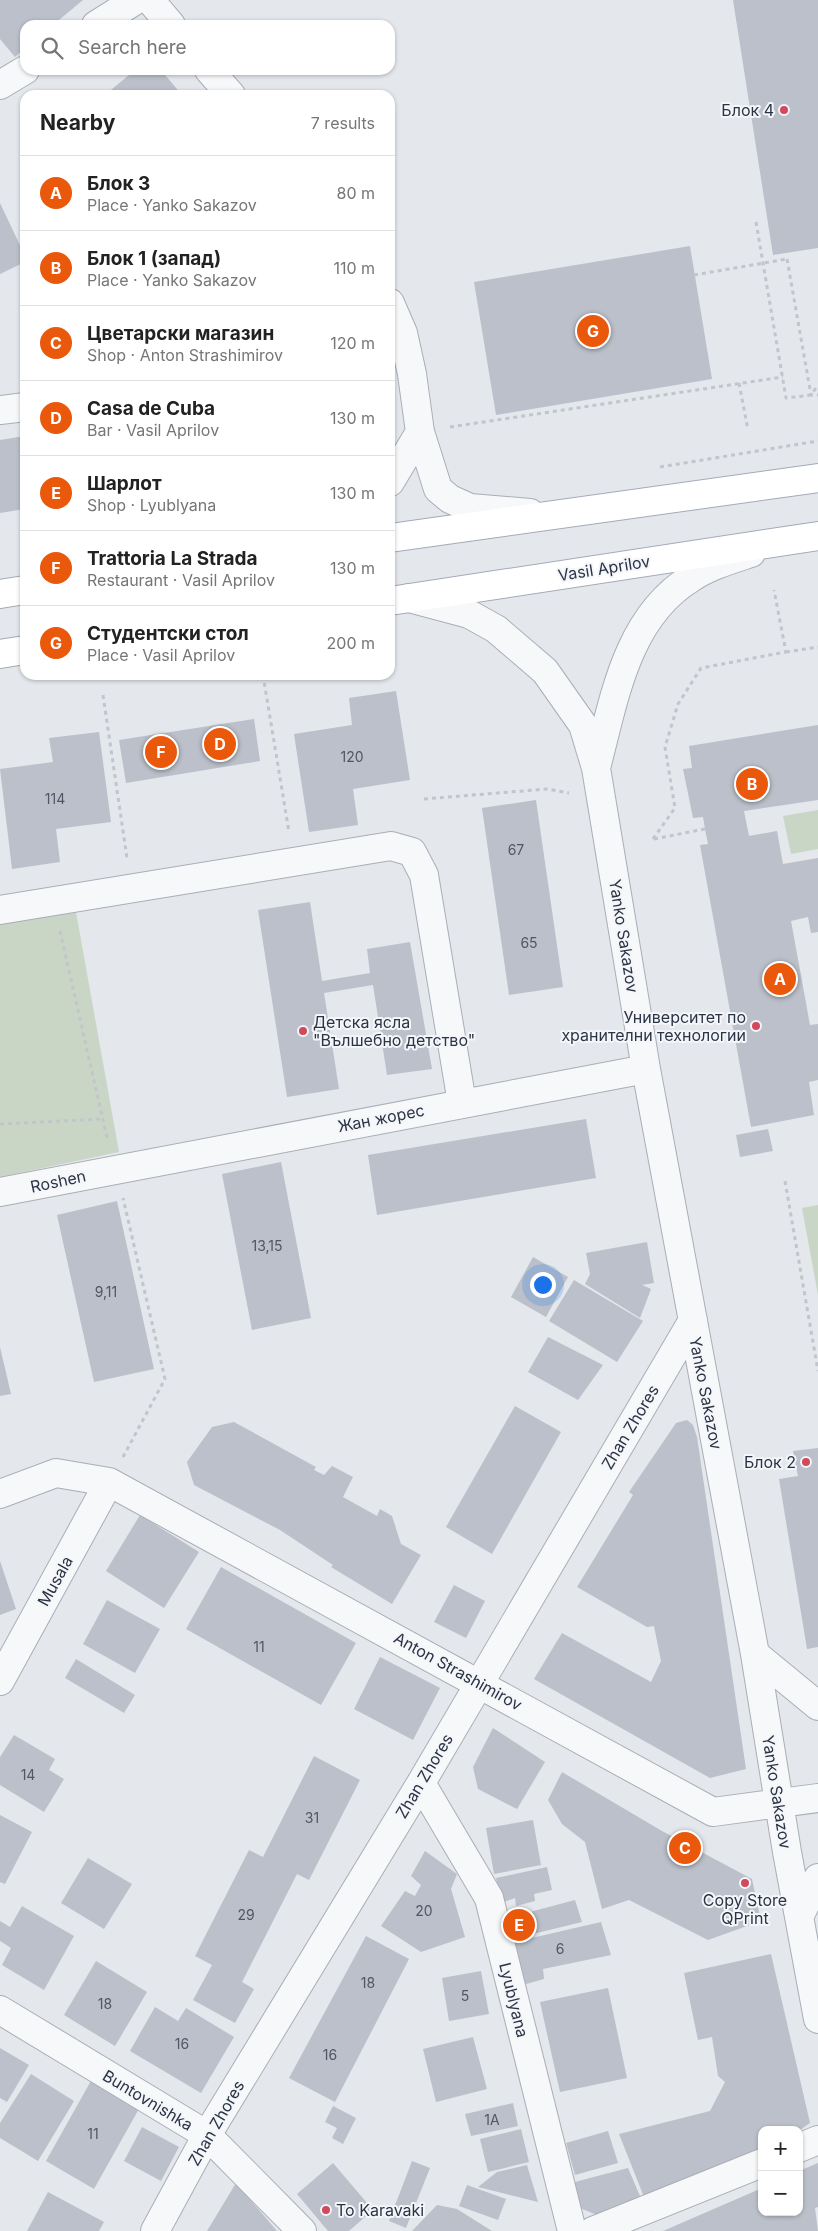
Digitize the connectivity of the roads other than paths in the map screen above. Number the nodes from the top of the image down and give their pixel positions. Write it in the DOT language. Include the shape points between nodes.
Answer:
graph roads {
  1 [pos="136,0"];
  2 [pos="150,0"];
  3 [pos="104,20"];
  4 [pos="167,20"];
  5 [pos="20,73"];
  6 [pos="213,75"];
  7 [pos="0,85"];
  8 [pos="227,90"];
  9 [pos="395,315"];
  10 [pos="20,408"];
  11 [pos="0,410"];
  12 [pos="420,432"];
  13 [pos="395,474"];
  14 [pos="818,478"];
  15 [pos="546,515"];
  16 [pos="818,536"];
  17 [pos="395,537"];
  18 [pos="789,540"];
  19 [pos="20,591"];
  20 [pos="0,594"];
  21 [pos="399,600"];
  22 [pos="20,651"];
  23 [pos="0,654"];
  24 [pos="596,768"];
  25 [pos="0,910"];
  26 [pos="646,1069"];
  27 [pos="462,1103"];
  28 [pos="116,1169"];
  29 [pos="0,1192"];
  30 [pos="693,1320"];
  31 [pos="109,1482"];
  32 [pos="0,1494"];
  33 [pos="755,1654"];
  34 [pos="0,1681"];
  35 [pos="479,1682"];
  36 [pos="818,1706"];
  37 [pos="421,1783"];
  38 [pos="818,1798"];
  39 [pos="778,1803"];
  40 [pos="818,1878"];
  41 [pos="799,1918"];
  42 [pos="0,2010"];
  43 [pos="818,2019"];
  44 [pos="207,2135"];
  45 [pos="818,2140"];
  46 [pos="803,2146"];
  47 [pos="758,2165"];
  48 [pos="155,2231"];
  49 [pos="302,2231"];
  50 [pos="572,2231"];
  51 [pos="593,2231"];
  1 -- 3 [label="street"];
  2 -- 4 [label="street"];
  5 -- 7 [label="street"];
  6 -- 8 [label="street"];
  9 -- 12 [label="street" via="403,333 412,374"];
  10 -- 11 [label="street"];
  12 -- 13 [label="street"];
  12 -- 15 [label="street" via="438,489 450,499 470,508"];
  14 -- 15 [label="main road"];
  15 -- 17 [label="main road"];
  16 -- 18 [label="main road, Vasil Aprilov"];
  18 -- 21 [label="main road, Vasil Aprilov"];
  18 -- 24 [label="street, Yanko Sakazov" via="712,566 675,589 659,604 627,660"];
  19 -- 20 [label="main road"];
  21 -- 24 [label="street, Yanko Sakazov" via="469,614 496,629 545,670 582,725"];
  22 -- 23 [label="main road"];
  24 -- 26 [label="street, Yanko Sakazov"];
  25 -- 27 [label="street" via="391,846 412,852 424,875"];
  26 -- 27 [label="street, Жан жорес"];
  26 -- 30 [label="street, Yanko Sakazov"];
  27 -- 28 [label="street, Жан жорес"];
  28 -- 29 [label="street, Roshen"];
  30 -- 33 [label="street, Yanko Sakazov"];
  30 -- 35 [label="street, Zhan Zhores"];
  31 -- 32 [label="street" via="56,1473"];
  31 -- 34 [label="street, Musala"];
  31 -- 35 [label="street, Anton Strashimirov"];
  33 -- 36 [label="street"];
  33 -- 39 [label="street, Yanko Sakazov"];
  35 -- 37 [label="street, Zhan Zhores"];
  35 -- 39 [label="street, Anton Strashimirov" via="713,1812"];
  37 -- 44 [label="street, Zhan Zhores"];
  37 -- 50 [label="street, Lyublyana" via="489,1898"];
  38 -- 39 [label="street, Anton Strashimirov"];
  39 -- 41 [label="street, Yanko Sakazov"];
  40 -- 41 [label="street"];
  41 -- 43 [label="street, Yanko Sakazov"];
  42 -- 44 [label="street, Buntovnishka"];
  44 -- 48 [label="street, Zhan Zhores"];
  44 -- 49 [label="street, Buntovnishka"];
  45 -- 46 [label="street"];
  47 -- 51 [label="street"];
}
